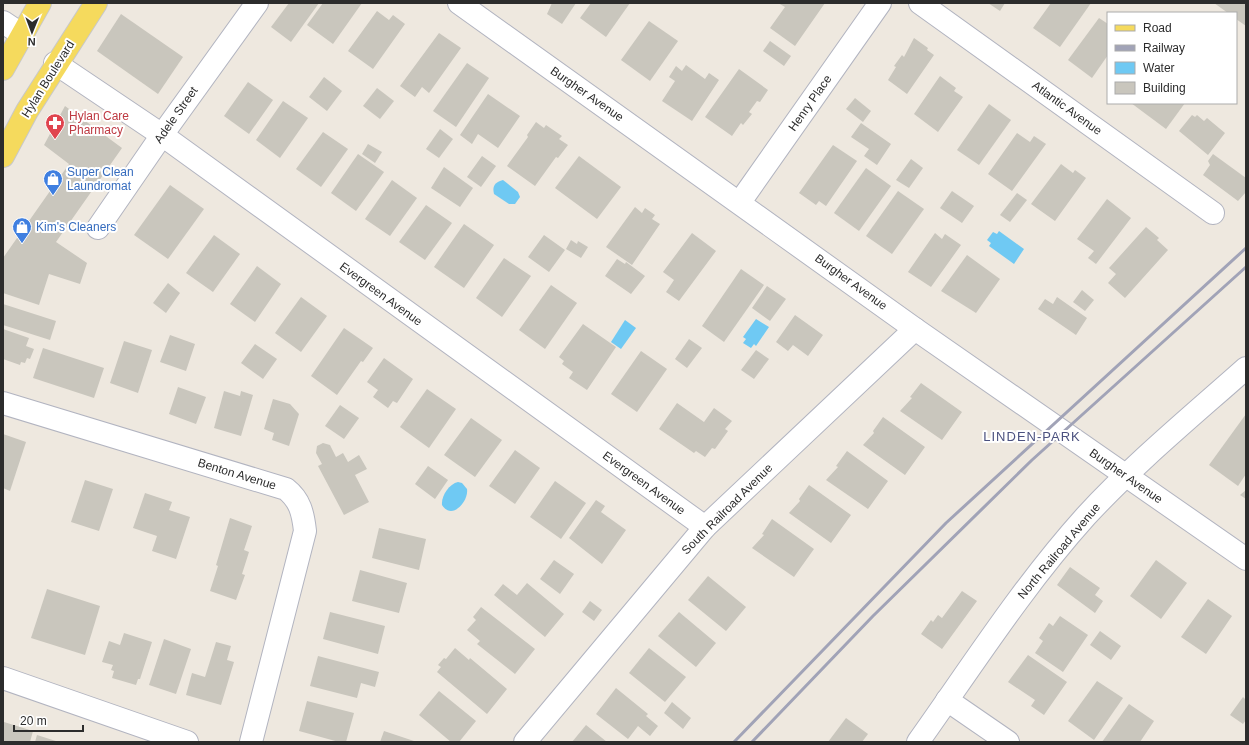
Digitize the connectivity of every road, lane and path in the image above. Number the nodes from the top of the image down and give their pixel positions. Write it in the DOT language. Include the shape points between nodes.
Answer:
graph roads {
  1 [pos="40,3"];
  2 [pos="96,3"];
  3 [pos="258,3"];
  4 [pos="459,3"];
  5 [pos="880,3"];
  6 [pos="920,3"];
  7 [pos="3,22"];
  8 [pos="21,34"];
  9 [pos="56,63"];
  10 [pos="3,69"];
  11 [pos="162,135"];
  12 [pos="3,156"];
  13 [pos="740,202"];
  14 [pos="1213,213"];
  15 [pos="98,228"];
  16 [pos="915,329"];
  17 [pos="1246,368"];
  18 [pos="3,403"];
  19 [pos="1126,476"];
  20 [pos="705,528"];
  21 [pos="1246,559"];
  22 [pos="3,678"];
  23 [pos="947,700"];
  24 [pos="187,742"];
  25 [pos="251,742"];
  26 [pos="524,742"];
  27 [pos="918,742"];
  28 [pos="1008,742"];
  1 -- 8 [label="main road"];
  2 -- 9 [label="main road, Hylan Boulevard"];
  3 -- 11 [label="street, Adele Street"];
  4 -- 13 [label="street, Burgher Avenue"];
  5 -- 13 [label="street, Henry Place"];
  6 -- 14 [label="street, Atlantic Avenue"];
  7 -- 8 [label="street"];
  8 -- 10 [label="main road"];
  9 -- 11 [label="street, Evergreen Avenue"];
  9 -- 12 [label="main road, Hylan Boulevard"];
  11 -- 15 [label="street, Adele Street"];
  11 -- 20 [label="street, Evergreen Avenue"];
  13 -- 16 [label="street, Burgher Avenue"];
  16 -- 19 [label="street, Burgher Avenue"];
  16 -- 20 [label="street, South Railroad Avenue"];
  17 -- 19 [label="street, North Railroad Avenue"];
  18 -- 25 [label="street, Benton Avenue" via="286,489 294,495 300,506 305,530"];
  19 -- 21 [label="street, Burgher Avenue"];
  19 -- 23 [label="street, North Railroad Avenue" via="1086,516 1045,565"];
  20 -- 26 [label="street, South Railroad Avenue"];
  22 -- 24 [label="street"];
  23 -- 27 [label="street, North Railroad Avenue"];
  23 -- 28 [label="street"];
}
